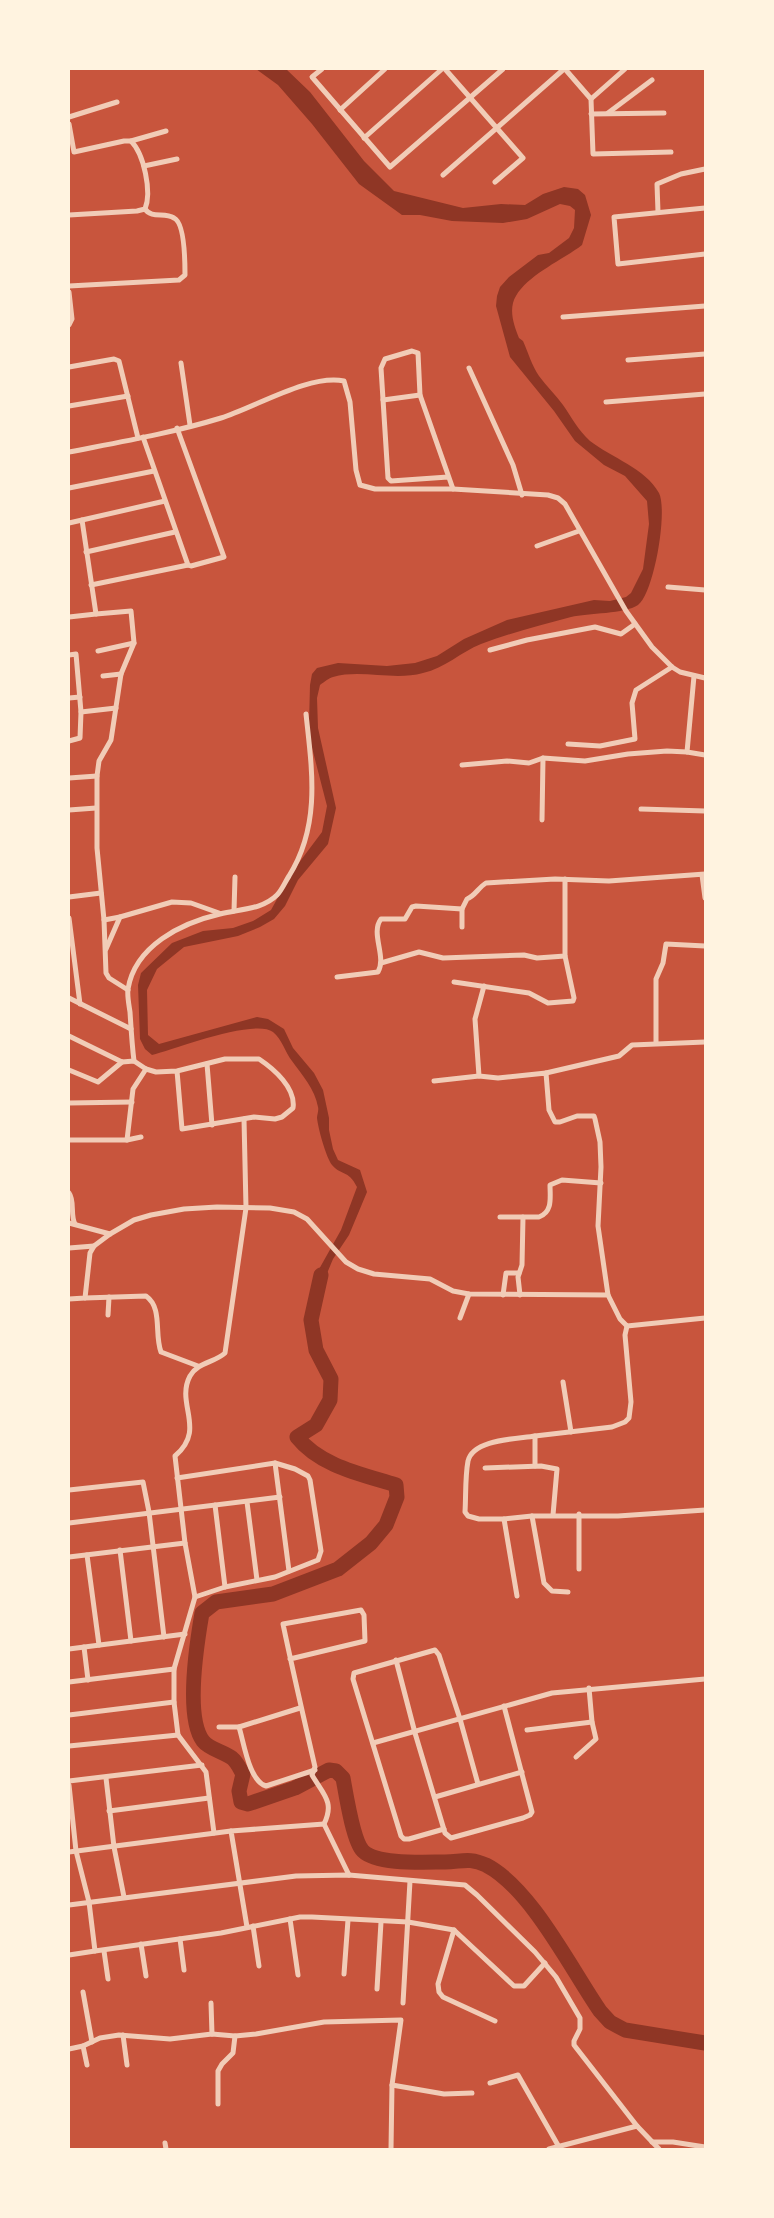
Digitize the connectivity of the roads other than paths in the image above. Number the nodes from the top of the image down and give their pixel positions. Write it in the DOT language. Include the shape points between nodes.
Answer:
graph roads {
  1 [pos="385,69"];
  2 [pos="444,69"];
  3 [pos="503,69"];
  4 [pos="565,69"];
  5 [pos="625,69"];
  6 [pos="318,70"];
  7 [pos="652,80"];
  8 [pos="470,97"];
  9 [pos="591,99"];
  10 [pos="117,102"];
  11 [pos="340,110"];
  12 [pos="664,113"];
  13 [pos="591,114"];
  14 [pos="607,114"];
  15 [pos="69,117"];
  16 [pos="69,124"];
  17 [pos="497,128"];
  18 [pos="166,131"];
  19 [pos="364,138"];
  20 [pos="131,141"];
  21 [pos="671,152"];
  22 [pos="177,159"];
  23 [pos="144,166"];
  24 [pos="705,168"];
  25 [pos="443,175"];
  26 [pos="495,182"];
  27 [pos="705,208"];
  28 [pos="145,209"];
  29 [pos="658,212"];
  30 [pos="69,215"];
  31 [pos="705,254"];
  32 [pos="69,286"];
  33 [pos="69,292"];
  34 [pos="705,306"];
  35 [pos="563,317"];
  36 [pos="69,325"];
  37 [pos="705,354"];
  38 [pos="628,360"];
  39 [pos="181,363"];
  40 [pos="69,367"];
  41 [pos="468,368"];
  42 [pos="705,394"];
  43 [pos="420,395"];
  44 [pos="128,396"];
  45 [pos="383,400"];
  46 [pos="606,402"];
  47 [pos="69,406"];
  48 [pos="190,425"];
  49 [pos="177,428"];
  50 [pos="140,438"];
  51 [pos="69,452"];
  52 [pos="154,471"];
  53 [pos="448,477"];
  54 [pos="69,488"];
  55 [pos="453,489"];
  56 [pos="522,495"];
  57 [pos="165,502"];
  58 [pos="82,520"];
  59 [pos="69,522"];
  60 [pos="580,531"];
  61 [pos="175,532"];
  62 [pos="537,546"];
  63 [pos="86,552"];
  64 [pos="188,565"];
  65 [pos="91,585"];
  66 [pos="668,586"];
  67 [pos="705,590"];
  68 [pos="96,614"];
  69 [pos="69,617"];
  70 [pos="635,624"];
  71 [pos="134,644"];
  72 [pos="490,650"];
  73 [pos="98,651"];
  74 [pos="69,655"];
  75 [pos="672,667"];
  76 [pos="121,674"];
  77 [pos="103,676"];
  78 [pos="694,676"];
  79 [pos="705,678"];
  80 [pos="80,697"];
  81 [pos="69,698"];
  82 [pos="116,708"];
  83 [pos="81,712"];
  84 [pos="306,714"];
  85 [pos="69,742"];
  86 [pos="568,744"];
  87 [pos="687,752"];
  88 [pos="705,755"];
  89 [pos="543,758"];
  90 [pos="462,765"];
  91 [pos="97,776"];
  92 [pos="69,778"];
  93 [pos="96,808"];
  94 [pos="641,809"];
  95 [pos="69,810"];
  96 [pos="705,811"];
  97 [pos="542,820"];
  98 [pos="704,875"];
  99 [pos="235,877"];
  100 [pos="565,879"];
  101 [pos="102,893"];
  102 [pos="69,897"];
  103 [pos="705,898"];
  104 [pos="462,909"];
  105 [pos="234,911"];
  106 [pos="220,914"];
  107 [pos="120,917"];
  108 [pos="69,918"];
  109 [pos="104,920"];
  110 [pos="462,926"];
  111 [pos="705,946"];
  112 [pos="105,952"];
  113 [pos="565,956"];
  114 [pos="381,963"];
  115 [pos="337,977"];
  116 [pos="454,982"];
  117 [pos="484,986"];
  118 [pos="128,990"];
  119 [pos="69,998"];
  120 [pos="80,1004"];
  121 [pos="131,1029"];
  122 [pos="69,1036"];
  123 [pos="705,1042"];
  124 [pos="656,1043"];
  125 [pos="134,1061"];
  126 [pos="122,1062"];
  127 [pos="206,1064"];
  128 [pos="146,1069"];
  129 [pos="69,1070"];
  130 [pos="177,1071"];
  131 [pos="546,1073"];
  132 [pos="479,1076"];
  133 [pos="434,1081"];
  134 [pos="132,1102"];
  135 [pos="69,1103"];
  136 [pos="244,1119"];
  137 [pos="212,1125"];
  138 [pos="141,1137"];
  139 [pos="69,1140"];
  140 [pos="126,1140"];
  141 [pos="601,1183"];
  142 [pos="69,1193"];
  143 [pos="246,1208"];
  144 [pos="500,1217"];
  145 [pos="523,1217"];
  146 [pos="69,1223"];
  147 [pos="75,1224"];
  148 [pos="110,1234"];
  149 [pos="94,1246"];
  150 [pos="69,1248"];
  151 [pos="519,1273"];
  152 [pos="469,1294"];
  153 [pos="503,1295"];
  154 [pos="520,1295"];
  155 [pos="608,1295"];
  156 [pos="109,1297"];
  157 [pos="85,1298"];
  158 [pos="69,1299"];
  159 [pos="108,1315"];
  160 [pos="460,1318"];
  161 [pos="705,1318"];
  162 [pos="627,1326"];
  163 [pos="198,1366"];
  164 [pos="563,1382"];
  165 [pos="571,1432"];
  166 [pos="535,1436"];
  167 [pos="275,1463"];
  168 [pos="535,1466"];
  169 [pos="485,1468"];
  170 [pos="177,1478"];
  171 [pos="69,1490"];
  172 [pos="280,1497"];
  173 [pos="246,1502"];
  174 [pos="215,1505"];
  175 [pos="181,1509"];
  176 [pos="705,1510"];
  177 [pos="149,1512"];
  178 [pos="579,1514"];
  179 [pos="553,1515"];
  180 [pos="532,1516"];
  181 [pos="504,1519"];
  182 [pos="69,1523"];
  183 [pos="185,1543"];
  184 [pos="153,1547"];
  185 [pos="120,1550"];
  186 [pos="87,1555"];
  187 [pos="69,1557"];
  188 [pos="579,1569"];
  189 [pos="289,1571"];
  190 [pos="257,1580"];
  191 [pos="225,1586"];
  192 [pos="568,1592"];
  193 [pos="517,1596"];
  194 [pos="195,1597"];
  195 [pos="184,1634"];
  196 [pos="164,1637"];
  197 [pos="132,1641"];
  198 [pos="99,1645"];
  199 [pos="84,1647"];
  200 [pos="69,1649"];
  201 [pos="290,1659"];
  202 [pos="396,1660"];
  203 [pos="174,1669"];
  204 [pos="705,1679"];
  205 [pos="88,1680"];
  206 [pos="69,1682"];
  207 [pos="589,1688"];
  208 [pos="174,1702"];
  209 [pos="504,1706"];
  210 [pos="300,1708"];
  211 [pos="69,1715"];
  212 [pos="460,1719"];
  213 [pos="592,1722"];
  214 [pos="219,1727"];
  215 [pos="239,1727"];
  216 [pos="527,1730"];
  217 [pos="415,1733"];
  218 [pos="178,1735"];
  219 [pos="373,1743"];
  220 [pos="69,1746"];
  221 [pos="576,1757"];
  222 [pos="202,1765"];
  223 [pos="522,1772"];
  224 [pos="314,1773"];
  225 [pos="106,1778"];
  226 [pos="69,1782"];
  227 [pos="478,1784"];
  228 [pos="69,1785"];
  229 [pos="435,1797"];
  230 [pos="208,1798"];
  231 [pos="110,1811"];
  232 [pos="324,1824"];
  233 [pos="444,1829"];
  234 [pos="231,1831"];
  235 [pos="214,1833"];
  236 [pos="114,1847"];
  237 [pos="76,1851"];
  238 [pos="69,1852"];
  239 [pos="348,1875"];
  240 [pos="410,1881"];
  241 [pos="239,1882"];
  242 [pos="124,1897"];
  243 [pos="88,1902"];
  244 [pos="69,1905"];
  245 [pos="290,1919"];
  246 [pos="348,1920"];
  247 [pos="381,1922"];
  248 [pos="408,1922"];
  249 [pos="250,1926"];
  250 [pos="454,1930"];
  251 [pos="180,1939"];
  252 [pos="141,1944"];
  253 [pos="104,1950"];
  254 [pos="96,1951"];
  255 [pos="69,1955"];
  256 [pos="545,1963"];
  257 [pos="259,1966"];
  258 [pos="184,1970"];
  259 [pos="344,1974"];
  260 [pos="298,1975"];
  261 [pos="146,1976"];
  262 [pos="108,1979"];
  263 [pos="377,1989"];
  264 [pos="82,1992"];
  265 [pos="211,2003"];
  266 [pos="403,2003"];
  267 [pos="495,2021"];
  268 [pos="212,2034"];
  269 [pos="123,2035"];
  270 [pos="235,2036"];
  271 [pos="92,2042"];
  272 [pos="83,2046"];
  273 [pos="69,2049"];
  274 [pos="87,2065"];
  275 [pos="127,2065"];
  276 [pos="490,2083"];
  277 [pos="392,2085"];
  278 [pos="472,2093"];
  279 [pos="218,2104"];
  280 [pos="637,2126"];
  281 [pos="652,2142"];
  282 [pos="559,2147"];
  283 [pos="705,2147"];
  284 [pos="391,2149"];
  285 [pos="549,2149"];
  286 [pos="659,2149"];
  1 -- 11 [label="street"];
  2 -- 8 [label="street"];
  2 -- 19 [label="street"];
  3 -- 8 [label="street"];
  4 -- 9 [label="street"];
  4 -- 17 [label="street"];
  5 -- 9 [label="street"];
  6 -- 11 [label="street" via="312,77"];
  7 -- 14 [label="street"];
  8 -- 17 [label="street"];
  8 -- 19 [label="street" via="390,167"];
  9 -- 13 [label="street"];
  10 -- 15 [label="street"];
  11 -- 19 [label="street"];
  12 -- 14 [label="street"];
  13 -- 14 [label="street"];
  13 -- 21 [label="street" via="593,154"];
  16 -- 20 [label="street" via="74,152"];
  17 -- 25 [label="street"];
  17 -- 26 [label="street" via="523,158"];
  18 -- 20 [label="street"];
  20 -- 23 [label="street"];
  22 -- 23 [label="street"];
  23 -- 28 [label="street" via="148,202"];
  24 -- 29 [label="street" via="656,184"];
  27 -- 29 [label="street"];
  28 -- 30 [label="street"];
  28 -- 32 [label="street" via="151,215 178,220 185,275 179,280"];
  29 -- 31 [label="street" via="614,217 618,264"];
  33 -- 36 [label="street" via="72,319"];
  34 -- 35 [label="street"];
  37 -- 38 [label="street"];
  39 -- 48 [label="street"];
  40 -- 44 [label="street" via="117,359"];
  41 -- 56 [label="street" via="513,465"];
  42 -- 46 [label="street"];
  43 -- 45 [label="street"];
  43 -- 45 [label="street" via="418,354 412,351 383,361"];
  43 -- 53 [label="street"];
  44 -- 47 [label="street"];
  44 -- 50 [label="street"];
  45 -- 53 [label="street" via="388,478 391,481"];
  48 -- 49 [label="street"];
  48 -- 55 [label="street" via="238,412 271,396 336,379 344,381 350,402 360,485 375,489"];
  49 -- 50 [label="street"];
  49 -- 64 [label="street" via="224,557 205,564"];
  50 -- 51 [label="street"];
  50 -- 52 [label="street"];
  52 -- 54 [label="street"];
  52 -- 57 [label="street"];
  53 -- 55 [label="street"];
  55 -- 56 [label="street"];
  56 -- 60 [label="street" via="558,498"];
  57 -- 58 [label="street"];
  57 -- 61 [label="street"];
  58 -- 59 [label="street"];
  58 -- 63 [label="street"];
  60 -- 62 [label="street"];
  60 -- 70 [label="street"];
  61 -- 63 [label="street"];
  61 -- 64 [label="street"];
  63 -- 65 [label="street"];
  64 -- 65 [label="street"];
  65 -- 68 [label="street"];
  66 -- 67 [label="street"];
  68 -- 69 [label="street"];
  68 -- 71 [label="street" via="131,611"];
  70 -- 72 [label="street" via="621,634 595,626"];
  70 -- 75 [label="street"];
  71 -- 73 [label="street"];
  71 -- 76 [label="street"];
  74 -- 80 [label="street" via="76,654"];
  75 -- 78 [label="street"];
  75 -- 86 [label="street" via="636,690 632,703 635,738 600,746"];
  76 -- 77 [label="street"];
  76 -- 82 [label="street"];
  78 -- 79 [label="street"];
  78 -- 87 [label="street"];
  80 -- 81 [label="street"];
  80 -- 83 [label="street"];
  82 -- 83 [label="street"];
  82 -- 91 [label="street" via="111,740 99,761"];
  83 -- 85 [label="street" via="80,738"];
  84 -- 105 [label="street" via="313,790 308,836 297,864 278,895 257,907"];
  87 -- 88 [label="street"];
  87 -- 89 [label="street" via="634,753 585,761"];
  89 -- 90 [label="street" via="529,763 507,761"];
  89 -- 97 [label="street"];
  91 -- 92 [label="street"];
  91 -- 93 [label="street"];
  93 -- 95 [label="street"];
  93 -- 101 [label="street"];
  94 -- 96 [label="street"];
  98 -- 100 [label="street" via="609,881"];
  98 -- 103 [label="street"];
  99 -- 105 [label="street"];
  100 -- 104 [label="street" via="486,883 467,899"];
  100 -- 113 [label="street"];
  101 -- 102 [label="street"];
  101 -- 109 [label="street"];
  104 -- 110 [label="street"];
  104 -- 114 [label="street" via="416,906 412,907 405,920 381,919 378,926"];
  105 -- 106 [label="street"];
  106 -- 107 [label="street" via="191,903 172,902"];
  106 -- 118 [label="street" via="176,930 152,947 140,960"];
  107 -- 109 [label="street"];
  107 -- 112 [label="street"];
  108 -- 120 [label="street"];
  109 -- 112 [label="street"];
  111 -- 124 [label="street" via="666,944 656,979"];
  112 -- 118 [label="street" via="105,969 109,978"];
  113 -- 114 [label="street" via="443,958 419,952"];
  113 -- 117 [label="street" via="573,1002 548,1003 529,993"];
  114 -- 115 [label="street" via="378,972"];
  116 -- 117 [label="street"];
  117 -- 132 [label="street" via="475,1029"];
  118 -- 121 [label="street"];
  119 -- 120 [label="street"];
  120 -- 121 [label="street"];
  121 -- 125 [label="street"];
  122 -- 126 [label="street"];
  123 -- 124 [label="street"];
  124 -- 131 [label="street" via="632,1044 619,1056"];
  125 -- 126 [label="street"];
  125 -- 128 [label="street"];
  126 -- 129 [label="street" via="98,1082"];
  127 -- 130 [label="street"];
  127 -- 136 [label="street" via="240,1058 259,1059 285,1083 294,1104 288,1113 275,1119"];
  127 -- 137 [label="street"];
  128 -- 130 [label="street"];
  128 -- 134 [label="street" via="137,1080"];
  130 -- 137 [label="street" via="182,1128"];
  131 -- 132 [label="street" via="508,1078"];
  131 -- 141 [label="street" via="549,1110 555,1122 577,1116 594,1116 600,1142"];
  132 -- 133 [label="street"];
  134 -- 135 [label="street"];
  134 -- 140 [label="street"];
  136 -- 137 [label="street"];
  136 -- 143 [label="street"];
  138 -- 140 [label="street"];
  139 -- 140 [label="street"];
  141 -- 145 [label="street" via="558,1180 550,1185 549,1210 545,1215"];
  141 -- 155 [label="street" via="598,1226"];
  142 -- 147 [label="street"];
  143 -- 148 [label="street" via="192,1208 151,1215 134,1220"];
  143 -- 152 [label="street" via="294,1212 307,1219 346,1262 364,1272 430,1279 452,1291"];
  143 -- 163 [label="street" via="225,1352"];
  144 -- 145 [label="street"];
  145 -- 151 [label="street"];
  146 -- 147 [label="street"];
  147 -- 148 [label="street"];
  148 -- 149 [label="street"];
  149 -- 150 [label="street"];
  149 -- 157 [label="street" via="88,1261"];
  151 -- 153 [label="street" via="506,1273"];
  151 -- 154 [label="street"];
  152 -- 153 [label="street"];
  152 -- 160 [label="street"];
  153 -- 154 [label="street"];
  154 -- 155 [label="street"];
  155 -- 162 [label="street" via="620,1320"];
  156 -- 157 [label="street"];
  156 -- 159 [label="street"];
  156 -- 163 [label="street" via="146,1296 150,1299 156,1308 158,1342 162,1352"];
  157 -- 158 [label="street"];
  161 -- 162 [label="street"];
  162 -- 165 [label="street" via="625,1335 632,1402 628,1418 620,1425"];
  163 -- 170 [label="street" via="189,1377 186,1390 191,1425 187,1442 175,1456"];
  164 -- 165 [label="street"];
  165 -- 166 [label="street"];
  166 -- 168 [label="street"];
  166 -- 181 [label="street" via="485,1444 468,1459 466,1512 471,1518"];
  167 -- 170 [label="street"];
  167 -- 172 [label="street"];
  167 -- 189 [label="street" via="292,1467 308,1476 321,1552 318,1560"];
  168 -- 169 [label="street"];
  168 -- 179 [label="street" via="558,1470"];
  170 -- 175 [label="street"];
  171 -- 177 [label="street" via="143,1482"];
  172 -- 173 [label="street"];
  172 -- 189 [label="street"];
  173 -- 174 [label="street"];
  173 -- 190 [label="street"];
  174 -- 175 [label="street"];
  174 -- 191 [label="street"];
  175 -- 177 [label="street"];
  175 -- 183 [label="street"];
  176 -- 178 [label="street" via="618,1516"];
  177 -- 182 [label="street"];
  177 -- 184 [label="street"];
  178 -- 179 [label="street"];
  178 -- 188 [label="street"];
  179 -- 180 [label="street"];
  180 -- 181 [label="street"];
  180 -- 192 [label="street" via="544,1583 552,1591"];
  181 -- 193 [label="street"];
  183 -- 184 [label="street"];
  183 -- 194 [label="street"];
  184 -- 185 [label="street"];
  184 -- 196 [label="street"];
  185 -- 186 [label="street"];
  185 -- 197 [label="street"];
  186 -- 187 [label="street"];
  186 -- 198 [label="street"];
  189 -- 190 [label="street"];
  190 -- 191 [label="street"];
  191 -- 194 [label="street"];
  194 -- 195 [label="street"];
  195 -- 196 [label="street"];
  195 -- 203 [label="street"];
  196 -- 197 [label="street"];
  197 -- 198 [label="street"];
  198 -- 199 [label="street"];
  199 -- 200 [label="street"];
  199 -- 205 [label="street"];
  201 -- 201 [label="street" via="283,1624 361,1610 365,1641"];
  201 -- 210 [label="street"];
  202 -- 212 [label="street" via="431,1650 437,1652"];
  202 -- 217 [label="street"];
  202 -- 219 [label="street" via="353,1676"];
  203 -- 205 [label="street"];
  203 -- 208 [label="street"];
  204 -- 207 [label="street"];
  205 -- 206 [label="street"];
  207 -- 209 [label="street" via="552,1693"];
  207 -- 213 [label="street"];
  208 -- 211 [label="street"];
  208 -- 218 [label="street"];
  209 -- 212 [label="street"];
  209 -- 223 [label="street"];
  210 -- 215 [label="street"];
  210 -- 224 [label="street"];
  212 -- 217 [label="street"];
  212 -- 227 [label="street"];
  213 -- 216 [label="street"];
  213 -- 221 [label="street" via="596,1739"];
  214 -- 215 [label="street"];
  215 -- 224 [label="street" via="254,1778 260,1784 266,1786"];
  217 -- 219 [label="street"];
  217 -- 229 [label="street"];
  218 -- 220 [label="street"];
  218 -- 222 [label="street"];
  219 -- 233 [label="street" via="401,1836 409,1839"];
  222 -- 225 [label="street"];
  222 -- 230 [label="street" via="206,1772"];
  223 -- 227 [label="street"];
  223 -- 233 [label="street" via="532,1807 530,1815 451,1838"];
  224 -- 232 [label="street" via="330,1808"];
  225 -- 226 [label="street"];
  225 -- 231 [label="street"];
  227 -- 229 [label="street"];
  228 -- 237 [label="street"];
  229 -- 233 [label="street"];
  230 -- 231 [label="street"];
  230 -- 235 [label="street"];
  231 -- 236 [label="street"];
  232 -- 234 [label="street"];
  232 -- 239 [label="street"];
  234 -- 235 [label="street"];
  234 -- 241 [label="street"];
  235 -- 236 [label="street"];
  236 -- 237 [label="street"];
  236 -- 242 [label="street"];
  237 -- 238 [label="street"];
  237 -- 243 [label="street"];
  239 -- 240 [label="street"];
  239 -- 241 [label="street"];
  240 -- 248 [label="street"];
  240 -- 256 [label="street" via="458,1883 472,1889"];
  241 -- 242 [label="street"];
  241 -- 249 [label="street"];
  242 -- 243 [label="street"];
  243 -- 244 [label="street"];
  243 -- 254 [label="street"];
  245 -- 246 [label="street"];
  245 -- 249 [label="street"];
  245 -- 260 [label="street"];
  246 -- 247 [label="street"];
  246 -- 259 [label="street"];
  247 -- 248 [label="street"];
  247 -- 263 [label="street"];
  248 -- 250 [label="street"];
  248 -- 266 [label="street"];
  249 -- 251 [label="street"];
  249 -- 257 [label="street"];
  250 -- 256 [label="street" via="514,1986 524,1986"];
  250 -- 267 [label="street" via="438,1984 439,1992"];
  251 -- 252 [label="street"];
  251 -- 258 [label="street"];
  252 -- 253 [label="street"];
  252 -- 261 [label="street"];
  253 -- 254 [label="street"];
  253 -- 262 [label="street"];
  254 -- 255 [label="street"];
  256 -- 280 [label="street" via="580,2018 574,2045"];
  264 -- 271 [label="street"];
  265 -- 268 [label="street"];
  268 -- 269 [label="street" via="161,2040"];
  268 -- 270 [label="street"];
  269 -- 271 [label="street"];
  269 -- 275 [label="street"];
  270 -- 277 [label="street" via="315,2023 401,2020"];
  270 -- 279 [label="street" via="233,2052 218,2071"];
  271 -- 272 [label="street"];
  272 -- 273 [label="street"];
  272 -- 274 [label="street"];
  276 -- 282 [label="street" via="518,2075"];
  277 -- 278 [label="street" via="444,2094"];
  277 -- 284 [label="street"];
  280 -- 281 [label="street"];
  280 -- 282 [label="street"];
  281 -- 283 [label="street"];
  281 -- 286 [label="street"];
  282 -- 285 [label="street"];
}
